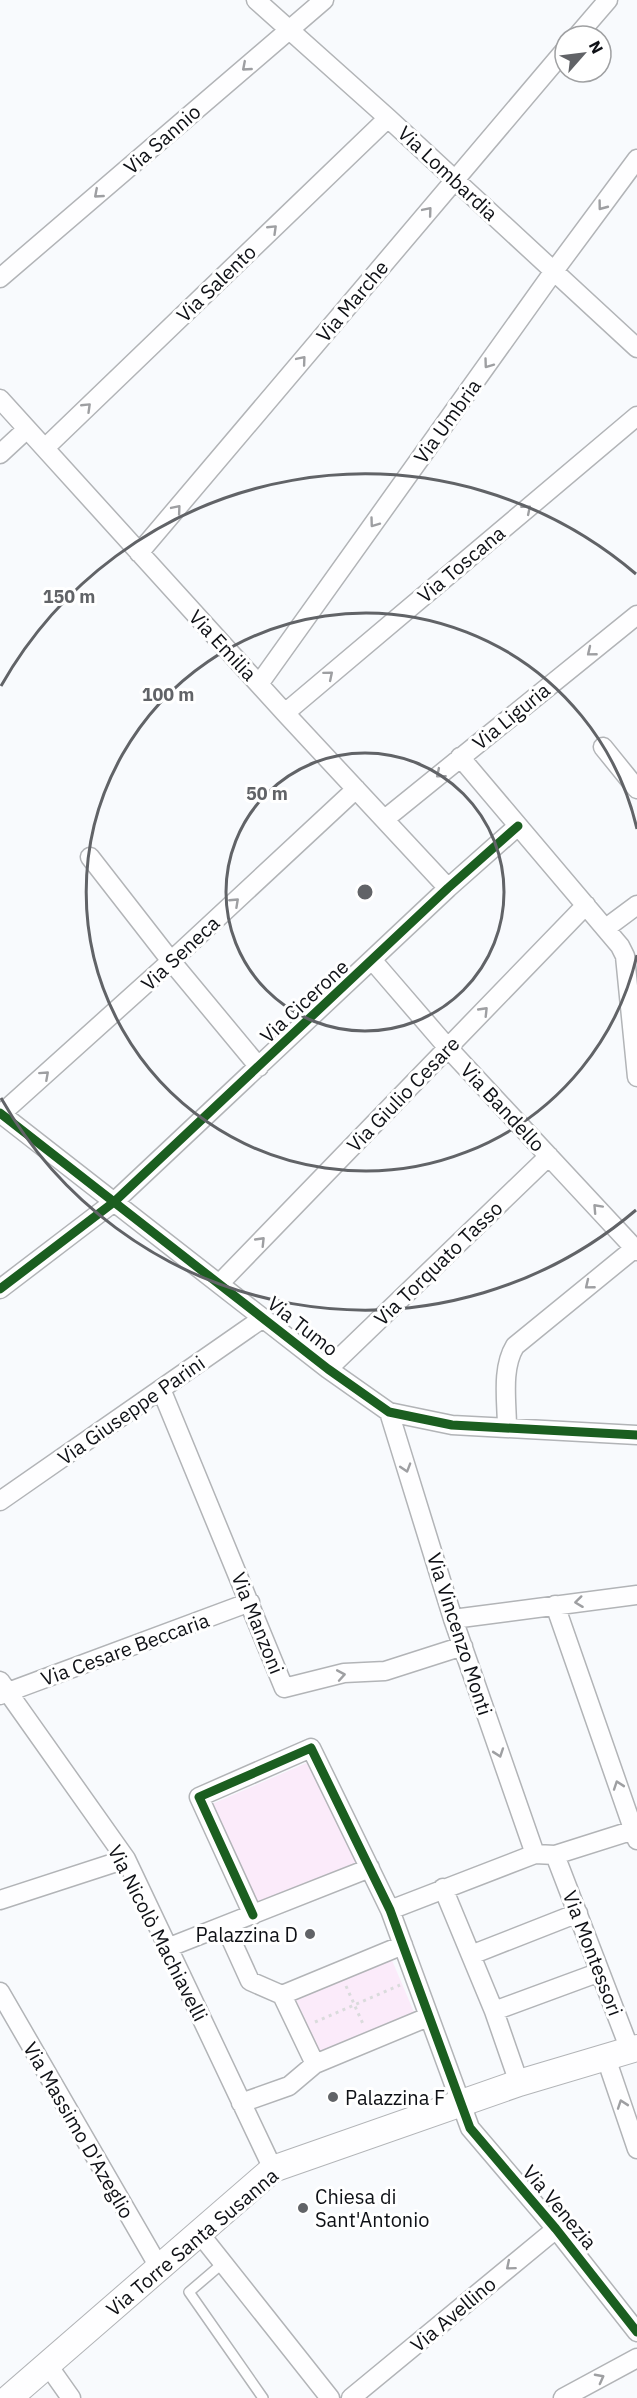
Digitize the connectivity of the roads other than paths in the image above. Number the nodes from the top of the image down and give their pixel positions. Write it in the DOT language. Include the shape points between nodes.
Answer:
graph roads {
  1 [pos="256,0"];
  2 [pos="324,0"];
  3 [pos="608,0"];
  4 [pos="587,24"];
  5 [pos="290,29"];
  6 [pos="553,64"];
  7 [pos="388,118"];
  8 [pos="637,159"];
  9 [pos="454,180"];
  10 [pos="554,271"];
  11 [pos="0,278"];
  12 [pos="637,348"];
  13 [pos="0,399"];
  14 [pos="637,416"];
  15 [pos="27,429"];
  16 [pos="45,448"];
  17 [pos="0,454"];
  18 [pos="139,553"];
  19 [pos="637,615"];
  20 [pos="259,684"];
  21 [pos="285,713"];
  22 [pos="603,747"];
  23 [pos="460,757"];
  24 [pos="356,789"];
  25 [pos="637,789"];
  26 [pos="386,819"];
  27 [pos="518,826"];
  28 [pos="90,857"];
  29 [pos="448,888"];
  30 [pos="586,905"];
  31 [pos="637,905"];
  32 [pos="606,928"];
  33 [pos="171,961"];
  34 [pos="373,961"];
  35 [pos="448,1048"];
  36 [pos="259,1068"];
  37 [pos="637,1074"];
  38 [pos="1,1114"];
  39 [pos="549,1156"];
  40 [pos="114,1202"];
  41 [pos="636,1250"];
  42 [pos="220,1283"];
  43 [pos="0,1289"];
  44 [pos="263,1318"];
  45 [pos="328,1369"];
  46 [pos="161,1389"];
  47 [pos="389,1412"];
  48 [pos="507,1428"];
  49 [pos="637,1435"];
  50 [pos="0,1501"];
  51 [pos="637,1594"];
  52 [pos="250,1602"];
  53 [pos="555,1605"];
  54 [pos="453,1619"];
  55 [pos="463,1646"];
  56 [pos="3,1689"];
  57 [pos="636,1833"];
  58 [pos="535,1854"];
  59 [pos="555,1855"];
  60 [pos="126,1859"];
  61 [pos="370,1868"];
  62 [pos="443,1888"];
  63 [pos="0,1900"];
  64 [pos="390,1910"];
  65 [pos="578,1913"];
  66 [pos="253,1915"];
  67 [pos="225,1926"];
  68 [pos="403,1945"];
  69 [pos="167,1948"];
  70 [pos="471,1955"];
  71 [pos="600,1972"];
  72 [pos="0,1992"];
  73 [pos="282,1995"];
  74 [pos="494,2011"];
  75 [pos="428,2016"];
  76 [pos="624,2052"];
  77 [pos="315,2064"];
  78 [pos="519,2083"];
  79 [pos="241,2103"];
  80 [pos="460,2103"];
  81 [pos="637,2149"];
  82 [pos="273,2169"];
  83 [pos="556,2229"];
  84 [pos="200,2234"];
  85 [pos="223,2263"];
  86 [pos="159,2267"];
  87 [pos="637,2332"];
  88 [pos="637,2358"];
  89 [pos="47,2364"];
  90 [pos="9,2398"];
  91 [pos="71,2398"];
  92 [pos="263,2398"];
  93 [pos="330,2398"];
  94 [pos="351,2398"];
  95 [pos="563,2398"];
  1 -- 5 [label="street, Via Lombardia"];
  2 -- 5 [label="street, Via Sannio"];
  3 -- 4 [label="street"];
  5 -- 7 [label="street, Via Lombardia"];
  5 -- 11 [label="street, Via Sannio, one-way"];
  6 -- 9 [label="street, Via Marche"];
  7 -- 9 [label="street, Via Lombardia"];
  16 -- 7 [label="street, Via Salento, one-way"];
  8 -- 10 [label="street, Via Umbria, one-way"];
  9 -- 10 [label="street, Via Lombardia"];
  18 -- 9 [label="street, Via Marche, one-way"];
  10 -- 12 [label="street, Via Lombardia"];
  10 -- 20 [label="street, Via Umbria, one-way"];
  13 -- 15 [label="street, Via Emilia"];
  21 -- 14 [label="street, Via Toscana, one-way"];
  15 -- 16 [label="street, Via Emilia"];
  15 -- 17 [label="street"];
  16 -- 18 [label="street, Via Emilia"];
  18 -- 20 [label="street, Via Emilia"];
  19 -- 23 [label="street, Via Liguria, one-way"];
  20 -- 21 [label="street, Via Emilia"];
  21 -- 24 [label="street, Via Emilia"];
  22 -- 25 [label="street"];
  23 -- 26 [label="street, Via Liguria, one-way"];
  23 -- 27 [label="street"];
  24 -- 26 [label="street, Via Emilia"];
  33 -- 24 [label="street, Via Seneca, one-way"];
  26 -- 29 [label="street, Via Emilia"];
  27 -- 29 [label="street, Via Cicerone"];
  27 -- 30 [label="street"];
  28 -- 33 [label="street"];
  29 -- 34 [label="street, Via Cicerone"];
  30 -- 32 [label="street"];
  35 -- 30 [label="street, Via Giulio Cesare, one-way"];
  31 -- 32 [label="street"];
  32 -- 37 [label="street" via="625,956"];
  33 -- 36 [label="street"];
  38 -- 33 [label="street, Via Seneca, one-way"];
  34 -- 35 [label="street, Via Bandello"];
  34 -- 36 [label="street, Via Cicerone"];
  35 -- 39 [label="street, Via Bandello"];
  42 -- 35 [label="street, Via Giulio Cesare, one-way"];
  36 -- 40 [label="street, Via Cicerone"];
  38 -- 40 [label="street, Via Tumo"];
  41 -- 39 [label="street, Via Bandello, one-way"];
  39 -- 45 [label="street, Via Torquato Tasso"];
  40 -- 42 [label="street, Via Tumo"];
  40 -- 43 [label="street, Via Cicerone"];
  41 -- 48 [label="street, one-way" via="515,1346 507,1373"];
  42 -- 44 [label="street, Via Tumo"];
  44 -- 45 [label="street, Via Tumo"];
  44 -- 46 [label="street, Via Giuseppe Parini"];
  45 -- 47 [label="street, Via Tumo"];
  46 -- 50 [label="street, Via Giuseppe Parini"];
  46 -- 52 [label="street, Via Manzoni"];
  47 -- 48 [label="street, Via Tumo" via="452,1425"];
  47 -- 54 [label="street, Via Vincenzo Monti, one-way"];
  48 -- 49 [label="street, Via Tumo"];
  51 -- 53 [label="street, one-way"];
  52 -- 55 [label="street, Via Manzoni, one-way" via="284,1688 344,1673 385,1671"];
  52 -- 56 [label="street, Via Cesare Beccaria"];
  53 -- 54 [label="street"];
  57 -- 53 [label="street, one-way"];
  54 -- 55 [label="street, Via Vincenzo Monti"];
  55 -- 58 [label="street, Via Vincenzo Monti, one-way"];
  56 -- 60 [label="street, Via Nicolò Machiavelli"];
  57 -- 59 [label="street"];
  58 -- 59 [label="street"];
  58 -- 62 [label="street"];
  59 -- 65 [label="street, Via Montessori"];
  60 -- 63 [label="street"];
  60 -- 69 [label="street, Via Nicolò Machiavelli"];
  61 -- 64 [label="street, Via Venezia"];
  61 -- 66 [label="street"];
  61 -- 66 [label="street, Via Venezia" via="311,1748 199,1797"];
  62 -- 64 [label="street"];
  62 -- 70 [label="street"];
  64 -- 68 [label="street, Via Venezia"];
  65 -- 70 [label="street"];
  65 -- 71 [label="street, Via Montessori"];
  66 -- 67 [label="street"];
  67 -- 69 [label="street"];
  67 -- 73 [label="street" via="250,1981"];
  68 -- 73 [label="street"];
  68 -- 75 [label="street, Via Venezia"];
  69 -- 79 [label="street, Via Nicolò Machiavelli"];
  70 -- 74 [label="street"];
  71 -- 74 [label="street"];
  71 -- 76 [label="street, Via Montessori"];
  72 -- 86 [label="street, Via Massimo D'Azeglio"];
  73 -- 77 [label="street"];
  74 -- 78 [label="street"];
  75 -- 77 [label="street"];
  75 -- 80 [label="street, Via Venezia"];
  76 -- 78 [label="main road, Via Torre Santa Susanna"];
  81 -- 76 [label="street, Via Montessori, one-way"];
  77 -- 79 [label="street" via="289,2086"];
  78 -- 80 [label="main road, Via Torre Santa Susanna"];
  79 -- 82 [label="street, Via Nicolò Machiavelli"];
  80 -- 82 [label="main road, Via Torre Santa Susanna"];
  80 -- 83 [label="street, Via Venezia" via="470,2128"];
  82 -- 84 [label="main road, Via Torre Santa Susanna"];
  83 -- 87 [label="street, Via Venezia"];
  83 -- 94 [label="street, Via Avellino, one-way"];
  84 -- 85 [label="street"];
  84 -- 86 [label="main road, Via Torre Santa Susanna"];
  85 -- 92 [label="lane" via="189,2292"];
  85 -- 93 [label="street"];
  86 -- 89 [label="main road, Via Torre Santa Susanna"];
  95 -- 88 [label="street, one-way"];
  89 -- 90 [label="main road, Via Torre Santa Susanna"];
  89 -- 91 [label="street"];
}
